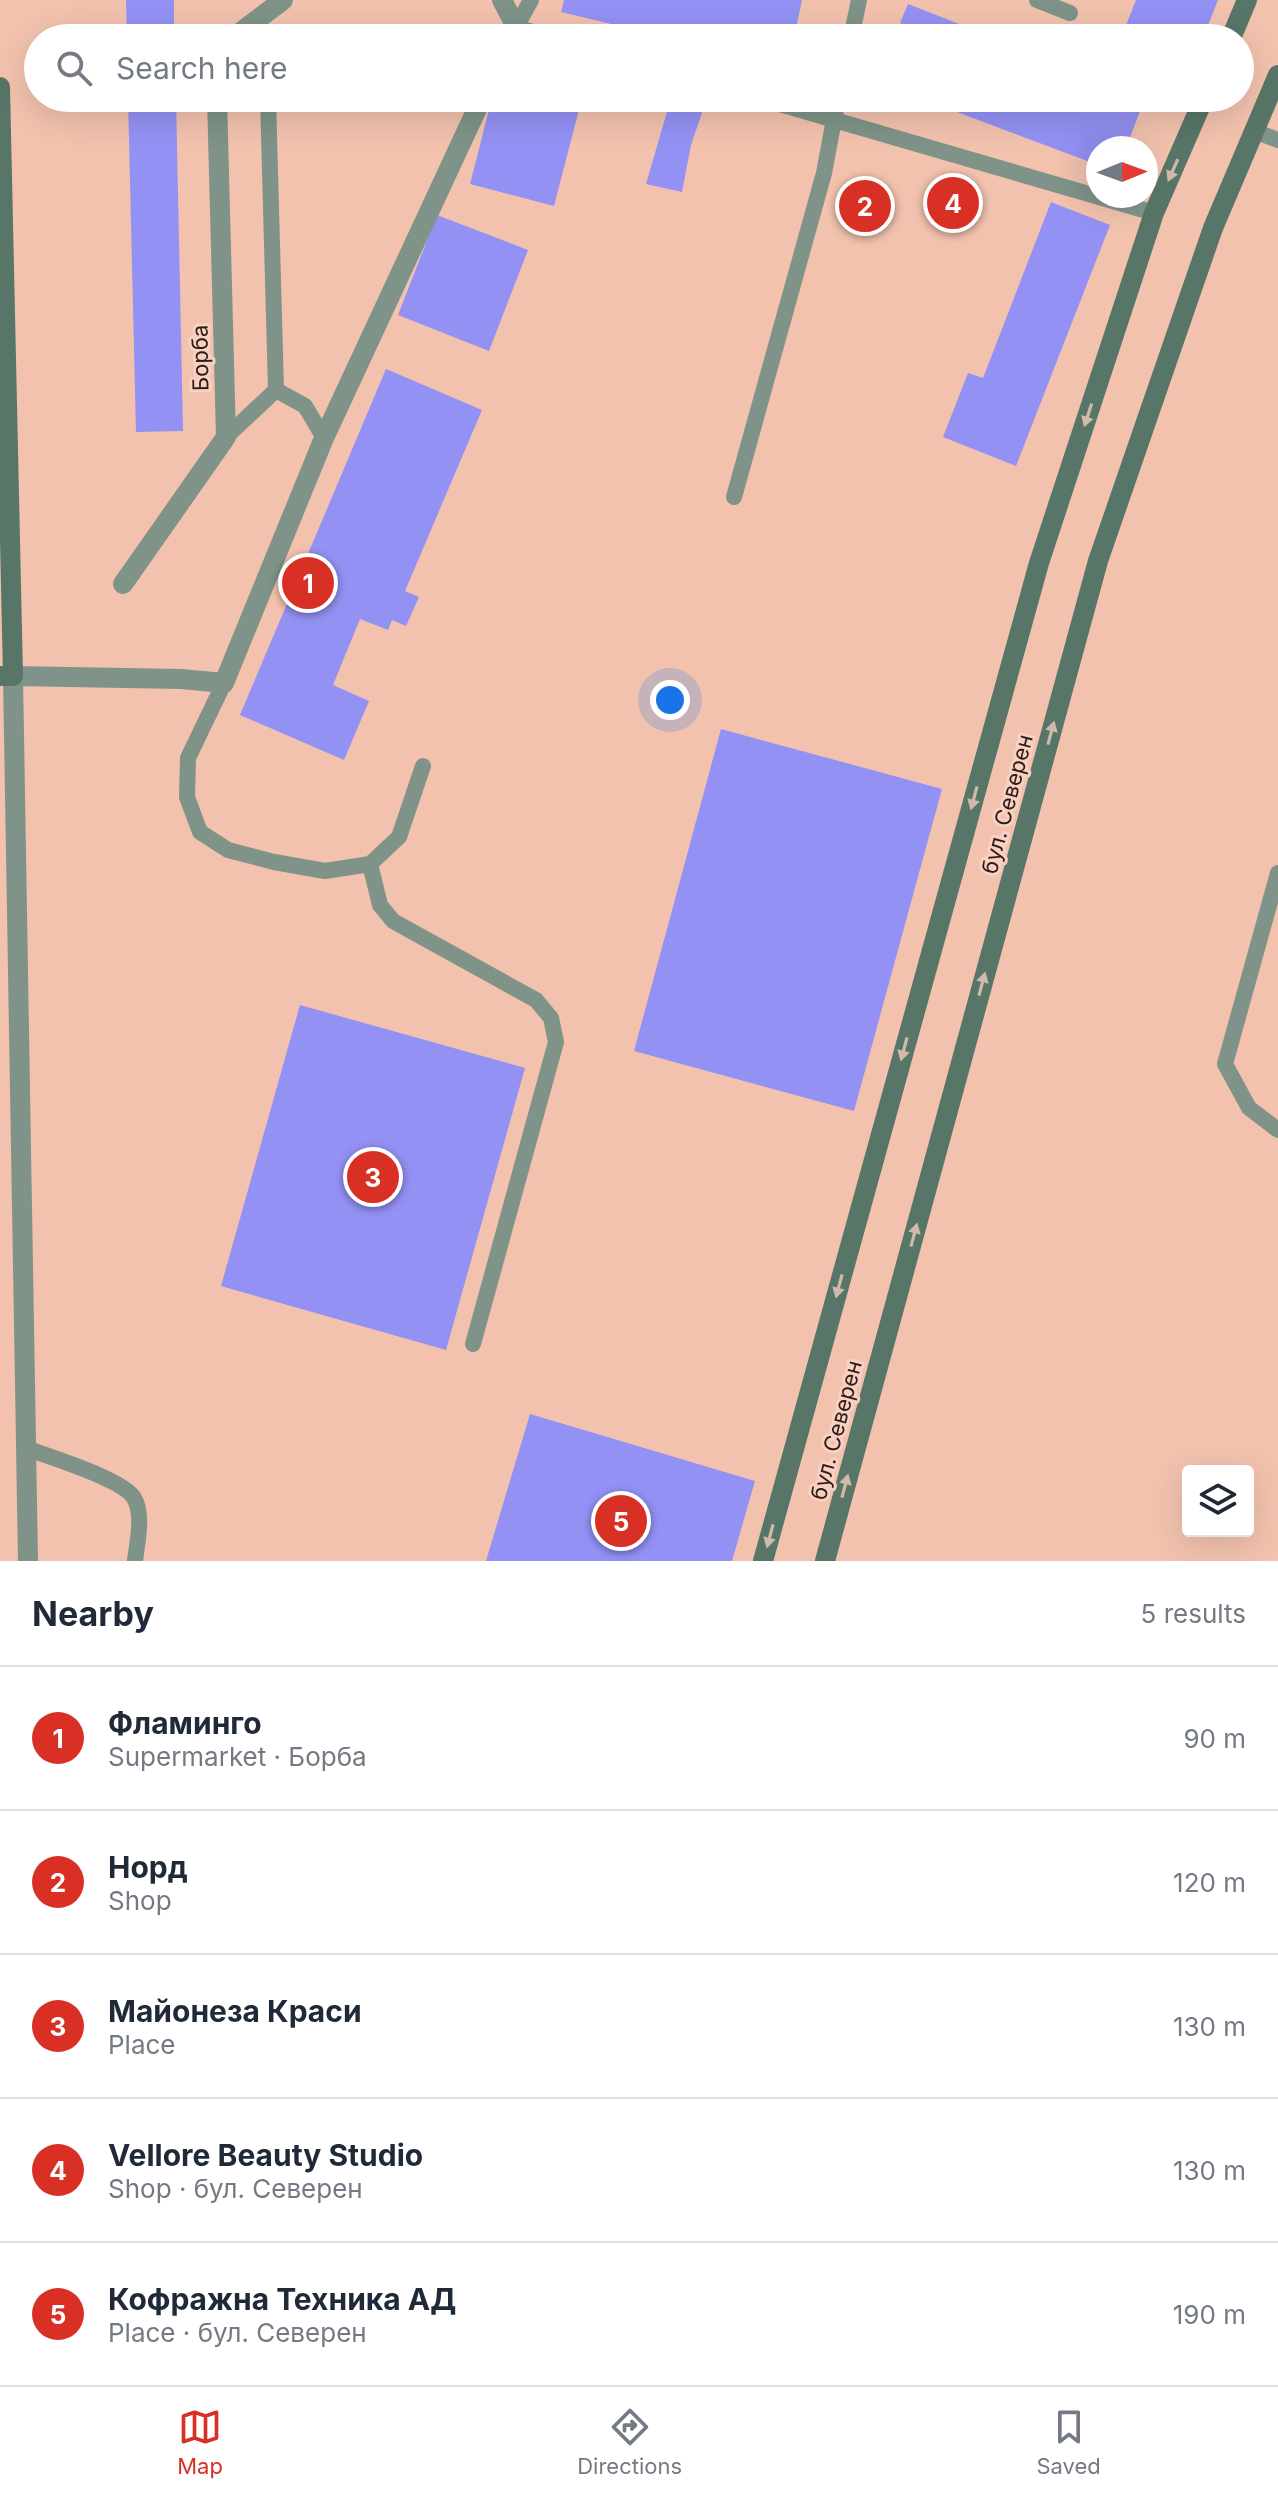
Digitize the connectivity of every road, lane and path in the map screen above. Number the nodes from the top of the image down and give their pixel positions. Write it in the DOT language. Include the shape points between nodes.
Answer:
graph roads {
  1 [pos="283,0"];
  2 [pos="502,0"];
  3 [pos="531,0"];
  4 [pos="859,0"];
  5 [pos="1037,0"];
  6 [pos="1247,0"];
  7 [pos="1070,13"];
  8 [pos="251,24"];
  9 [pos="510,24"];
  10 [pos="518,24"];
  11 [pos="854,24"];
  12 [pos="1237,24"];
  13 [pos="1278,75"];
  14 [pos="0,87"];
  15 [pos="217,112"];
  16 [pos="268,112"];
  17 [pos="475,112"];
  18 [pos="807,112"];
  19 [pos="835,112"];
  20 [pos="1198,112"];
  21 [pos="834,120"];
  22 [pos="1254,131"];
  23 [pos="1278,140"];
  24 [pos="1154,213"];
  25 [pos="3,364"];
  26 [pos="276,390"];
  27 [pos="226,437"];
  28 [pos="324,438"];
  29 [pos="734,497"];
  30 [pos="123,584"];
  31 [pos="6,676"];
  32 [pos="224,683"];
  33 [pos="423,766"];
  34 [pos="370,864"];
  35 [pos="1278,873"];
  36 [pos="1278,1130"];
  37 [pos="473,1344"];
  38 [pos="26,1448"];
  39 [pos="28,1561"];
  40 [pos="135,1561"];
  41 [pos="763,1561"];
  42 [pos="825,1561"];
  1 -- 8 [label="street"];
  2 -- 9 [label="street"];
  3 -- 10 [label="lane"];
  4 -- 11 [label="lane"];
  5 -- 7 [label="lane"];
  6 -- 12 [label="main road"];
  13 -- 22 [label="main road, бул. Северен"];
  14 -- 25 [label="main road"];
  15 -- 27 [label="street, Борба"];
  16 -- 26 [label="lane"];
  17 -- 28 [label="street"];
  18 -- 21 [label="lane"];
  19 -- 21 [label="lane"];
  20 -- 24 [label="main road, бул. Северен, one-way"];
  21 -- 24 [label="lane"];
  21 -- 29 [label="lane"];
  22 -- 23 [label="lane"];
  42 -- 22 [label="main road, бул. Северен, one-way" via="1098,561 1213,228"];
  24 -- 41 [label="main road, бул. Северен, one-way" via="1039,563"];
  25 -- 31 [label="main road"];
  26 -- 27 [label="lane"];
  26 -- 28 [label="lane" via="305,406"];
  27 -- 30 [label="street"];
  28 -- 32 [label="street"];
  31 -- 32 [label="street"];
  31 -- 38 [label="street"];
  32 -- 34 [label="lane" via="188,758 187,797 200,832 228,850 274,862 325,871"];
  33 -- 34 [label="lane" via="399,837"];
  34 -- 37 [label="lane" via="380,905 393,921 536,1000 551,1018 556,1042"];
  35 -- 36 [label="lane" via="1225,1064 1249,1108"];
  38 -- 39 [label="street"];
  38 -- 40 [label="lane" via="113,1481 134,1498 139,1518"];
}
